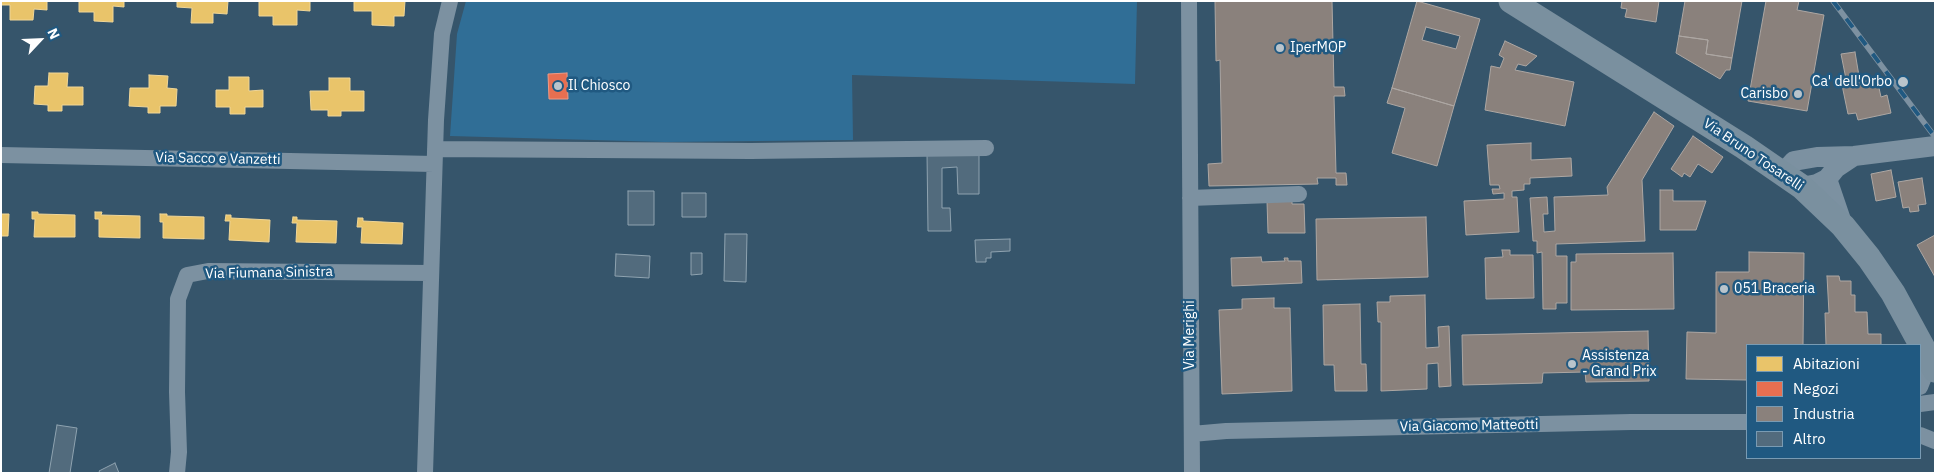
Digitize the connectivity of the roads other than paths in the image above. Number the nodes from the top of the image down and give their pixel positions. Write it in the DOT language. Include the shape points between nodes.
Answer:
graph roads {
  1 [pos="450,1"];
  2 [pos="1189,1"];
  3 [pos="1511,1"];
  4 [pos="1935,146"];
  5 [pos="986,148"];
  6 [pos="1,155"];
  7 [pos="1854,156"];
  8 [pos="434,157"];
  9 [pos="1826,179"];
  10 [pos="1792,180"];
  11 [pos="1299,194"];
  12 [pos="1190,198"];
  13 [pos="1843,226"];
  14 [pos="430,273"];
  15 [pos="1920,344"];
  16 [pos="1921,345"];
  17 [pos="1932,366"];
  18 [pos="1921,385"];
  19 [pos="1935,402"];
  20 [pos="1921,404"];
  21 [pos="1746,422"];
  22 [pos="1192,434"];
  23 [pos="177,473"];
  24 [pos="425,473"];
  25 [pos="1192,473"];
  1 -- 8 [label="street" via="442,34"];
  2 -- 12 [label="street, Via Merighi"];
  3 -- 10 [label="main road, Via Bruno Tosarelli"];
  4 -- 7 [label="street"];
  5 -- 8 [label="street, Via Sacco e Vanzetti"];
  6 -- 8 [label="street, Via Sacco e Vanzetti"];
  7 -- 9 [label="street"];
  7 -- 10 [label="street" via="1794,161"];
  8 -- 14 [label="street"];
  9 -- 10 [label="street" via="1817,184"];
  9 -- 13 [label="street"];
  10 -- 13 [label="main road, Via Bruno Tosarelli"];
  11 -- 12 [label="street"];
  12 -- 22 [label="street, Via Merighi"];
  13 -- 15 [label="main road, Via Bruno Tosarelli" via="1893,293"];
  14 -- 23 [label="street, Via Fiumana Sinistra" via="208,271 187,275 178,299"];
  14 -- 24 [label="street"];
  16 -- 17 [label="main road, Via Bruno Tosarelli"];
  17 -- 18 [label="street"];
  19 -- 20 [label="street"];
  21 -- 22 [label="street, Via Giacomo Matteotti" via="1611,422"];
  22 -- 25 [label="street, Via Merighi"];
}
